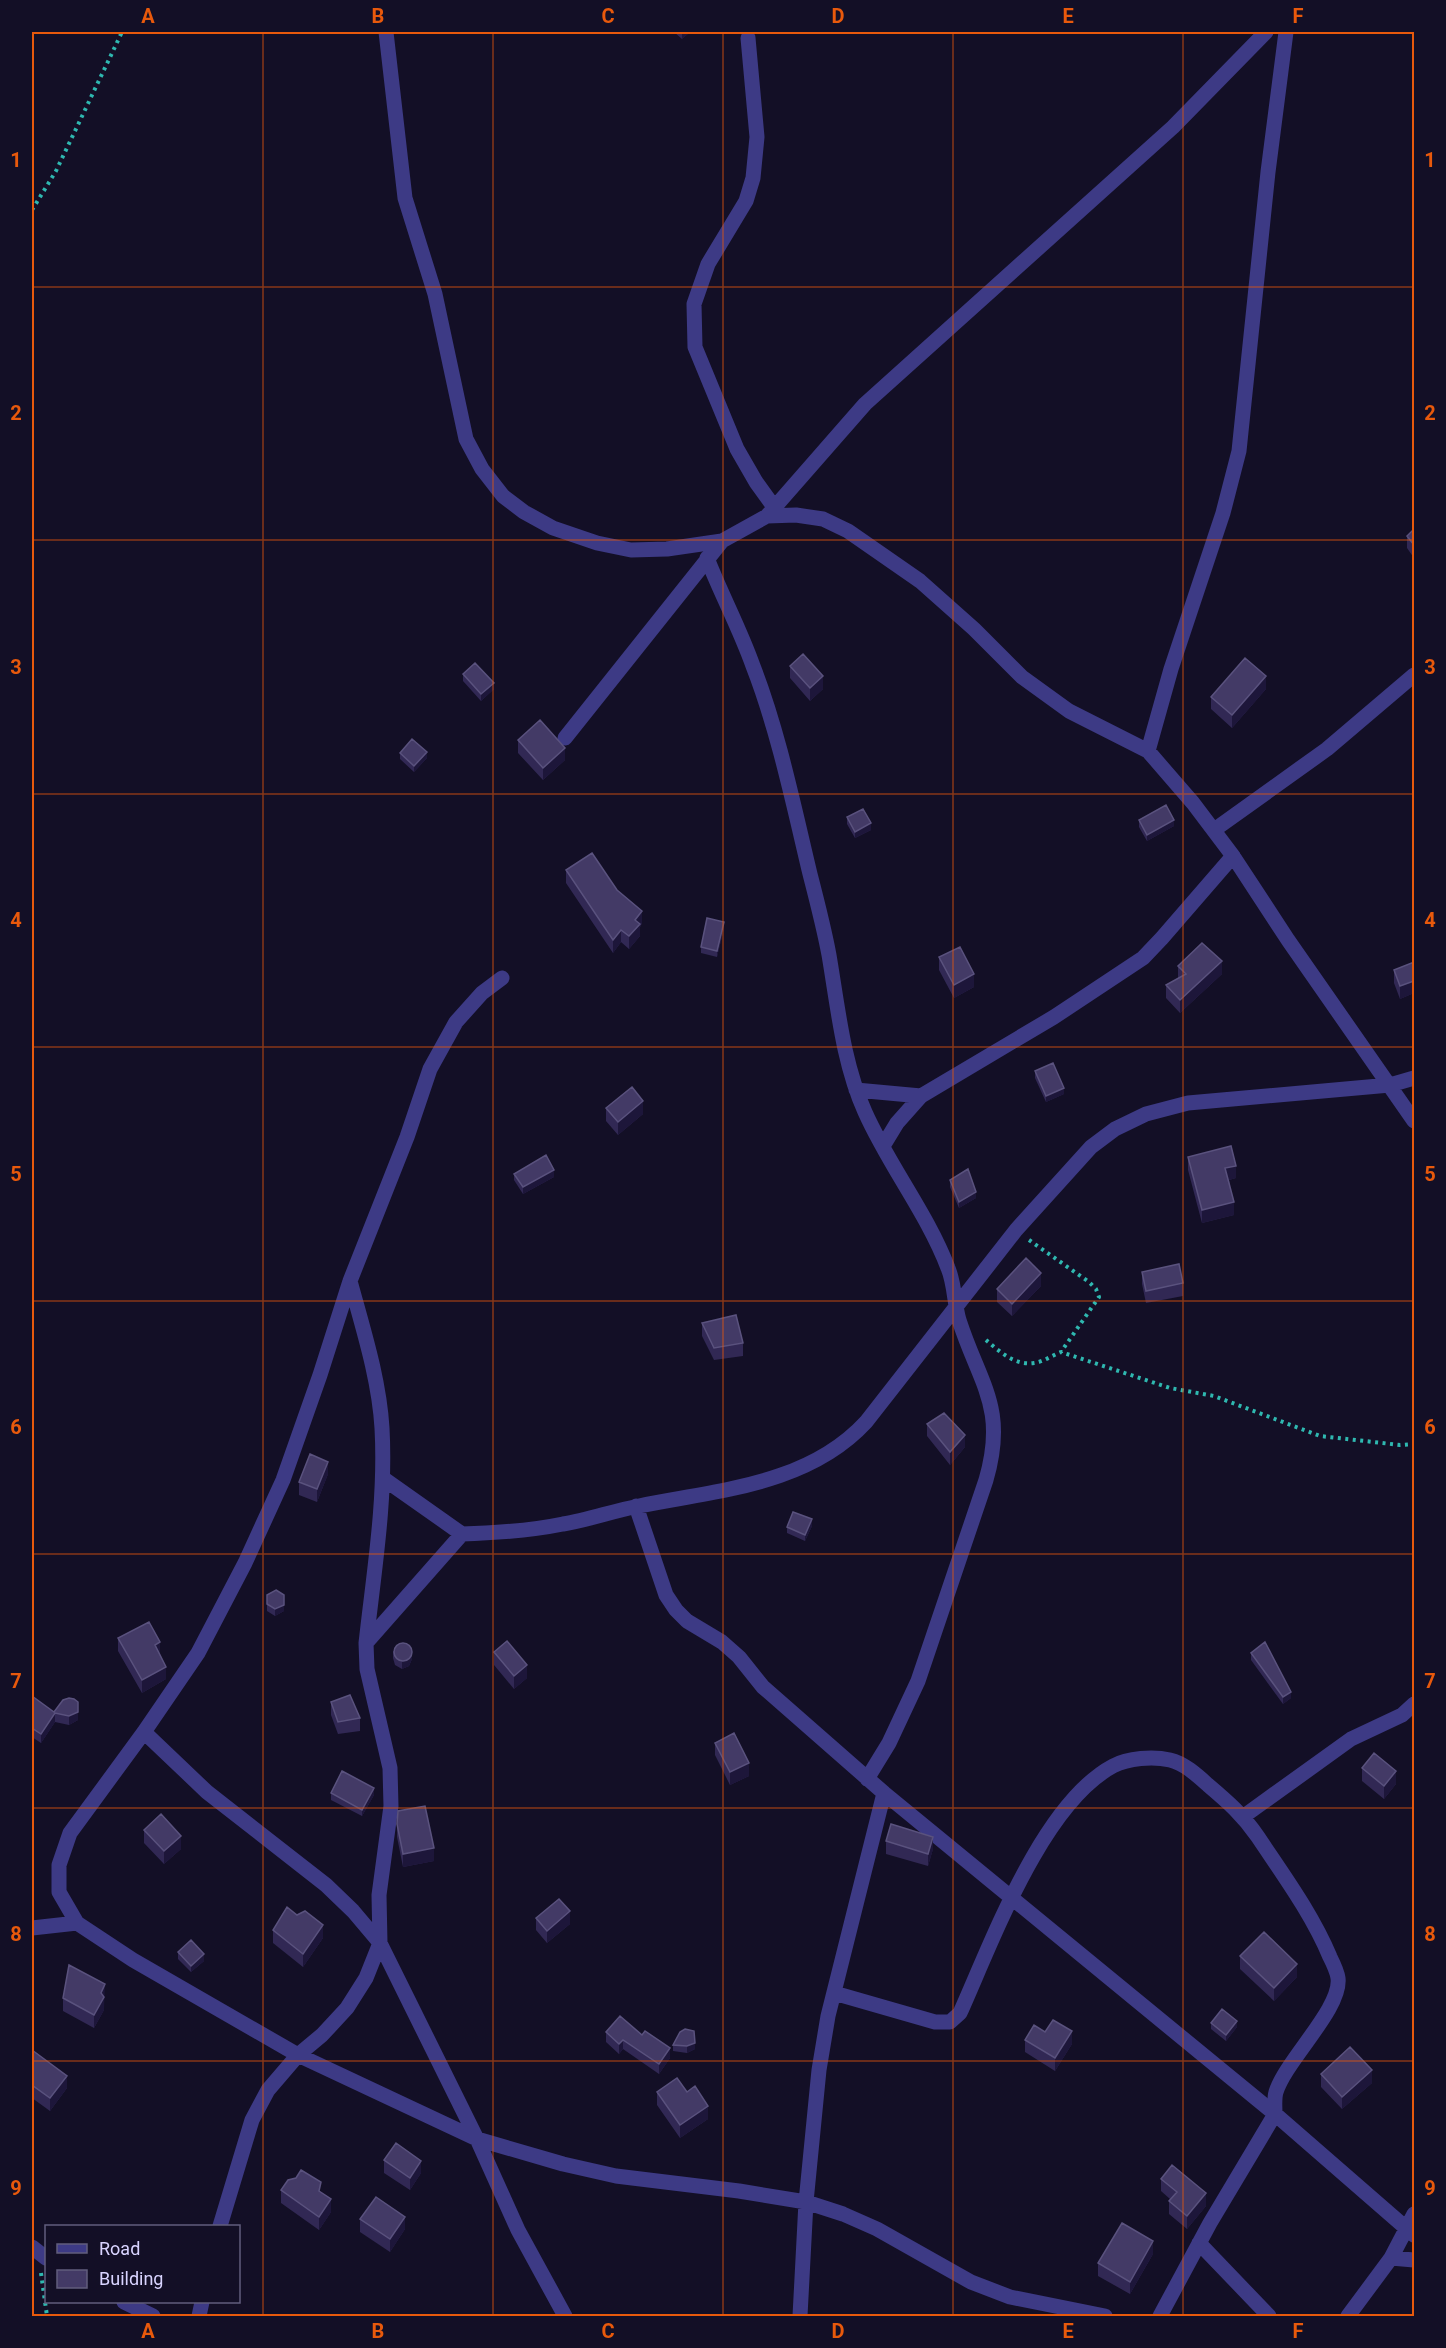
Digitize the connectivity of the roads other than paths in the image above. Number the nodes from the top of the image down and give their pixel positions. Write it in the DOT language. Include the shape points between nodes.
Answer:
graph roads {
  1 [pos="386,32"];
  2 [pos="1266,32"];
  3 [pos="1286,32"];
  4 [pos="748,39"];
  5 [pos="771,511"];
  6 [pos="722,541"];
  7 [pos="707,558"];
  8 [pos="1414,675"];
  9 [pos="565,738"];
  10 [pos="1148,752"];
  11 [pos="1214,830"];
  12 [pos="1233,856"];
  13 [pos="502,978"];
  14 [pos="1414,1078"];
  15 [pos="1390,1085"];
  16 [pos="856,1090"];
  17 [pos="921,1096"];
  18 [pos="1414,1121"];
  19 [pos="882,1146"];
  20 [pos="350,1281"];
  21 [pos="957,1312"];
  22 [pos="384,1479"];
  23 [pos="636,1506"];
  24 [pos="462,1534"];
  25 [pos="366,1643"];
  26 [pos="1414,1704"];
  27 [pos="1408,1720"];
  28 [pos="144,1732"];
  29 [pos="867,1779"];
  30 [pos="884,1793"];
  31 [pos="1244,1816"];
  32 [pos="1012,1897"];
  33 [pos="76,1923"];
  34 [pos="32,1928"];
  35 [pos="380,1943"];
  36 [pos="834,1993"];
  37 [pos="298,2055"];
  38 [pos="1275,2114"];
  39 [pos="477,2139"];
  40 [pos="806,2202"];
  41 [pos="1414,2214"];
  42 [pos="219,2225"];
  43 [pos="1411,2232"];
  44 [pos="1199,2242"];
  45 [pos="1391,2258"];
  46 [pos="1414,2260"];
  47 [pos="128,2303"];
  48 [pos="153,2316"];
  49 [pos="565,2316"];
  50 [pos="800,2316"];
  51 [pos="1105,2316"];
  52 [pos="1162,2316"];
  53 [pos="1269,2316"];
  54 [pos="1348,2316"];
  1 -- 6 [label="street" via="405,198 435,294 466,439 482,469 503,496 524,512 552,528 597,543 631,550"];
  2 -- 5 [label="street" via="1173,128 865,404"];
  3 -- 10 [label="street" via="1239,451"];
  4 -- 5 [label="street" via="757,137 753,177 746,201 708,264 694,304 695,347 737,449"];
  5 -- 6 [label="street"];
  5 -- 10 [label="street" via="823,519 848,531 920,581 1022,677 1069,711"];
  6 -- 7 [label="street"];
  7 -- 9 [label="street"];
  7 -- 16 [label="street" via="753,665 770,718 810,873"];
  8 -- 11 [label="street" via="1327,749"];
  10 -- 11 [label="street"];
  11 -- 12 [label="street"];
  12 -- 15 [label="street"];
  12 -- 17 [label="street" via="1162,939 1127,970"];
  13 -- 20 [label="street" via="456,1022 430,1069"];
  14 -- 15 [label="street"];
  15 -- 18 [label="street"];
  15 -- 21 [label="street" via="1188,1103 1146,1114 1115,1129 1091,1147 1016,1230"];
  16 -- 17 [label="street"];
  16 -- 19 [label="street"];
  17 -- 19 [label="street"];
  19 -- 21 [label="street" via="939,1245 950,1270"];
  20 -- 22 [label="street" via="371,1357 382,1425"];
  20 -- 28 [label="street" via="283,1480 250,1553 198,1653"];
  21 -- 23 [label="street" via="850,1439 815,1462 730,1490"];
  21 -- 29 [label="street" via="988,1394 994,1424 993,1456 918,1681 895,1732"];
  22 -- 24 [label="street"];
  22 -- 25 [label="street"];
  23 -- 24 [label="street" via="509,1533"];
  23 -- 29 [label="street" via="666,1595 676,1610 739,1657 763,1687"];
  24 -- 25 [label="street"];
  25 -- 35 [label="street" via="367,1669 390,1768 391,1806 379,1895"];
  26 -- 27 [label="street"];
  27 -- 31 [label="street" via="1351,1739"];
  28 -- 33 [label="street" via="70,1833 59,1864 59,1892"];
  28 -- 35 [label="street" via="207,1792 326,1885"];
  29 -- 30 [label="street"];
  30 -- 32 [label="street"];
  30 -- 36 [label="street"];
  31 -- 32 [label="street" via="1195,1774 1171,1760 1135,1759 1114,1765 1071,1801 1056,1820"];
  31 -- 38 [label="street" via="1305,1907 1338,1977 1338,1991 1330,2007 1282,2077 1275,2094"];
  32 -- 36 [label="street" via="960,2013 950,2022 935,2022"];
  32 -- 38 [label="street"];
  33 -- 34 [label="street"];
  33 -- 37 [label="street"];
  35 -- 37 [label="street" via="366,1978 347,2008"];
  35 -- 39 [label="street"];
  36 -- 40 [label="street" via="819,2070"];
  37 -- 39 [label="street"];
  37 -- 42 [label="street" via="268,2090 252,2120"];
  38 -- 43 [label="street"];
  38 -- 44 [label="street"];
  39 -- 40 [label="street" via="616,2176"];
  39 -- 49 [label="street" via="518,2230"];
  40 -- 50 [label="street"];
  40 -- 51 [label="street" via="877,2229 971,2282 1010,2297"];
  41 -- 43 [label="street"];
  43 -- 45 [label="street"];
  44 -- 52 [label="street"];
  44 -- 53 [label="street"];
  45 -- 46 [label="street"];
  45 -- 54 [label="street"];
  47 -- 48 [label="street"];
}
